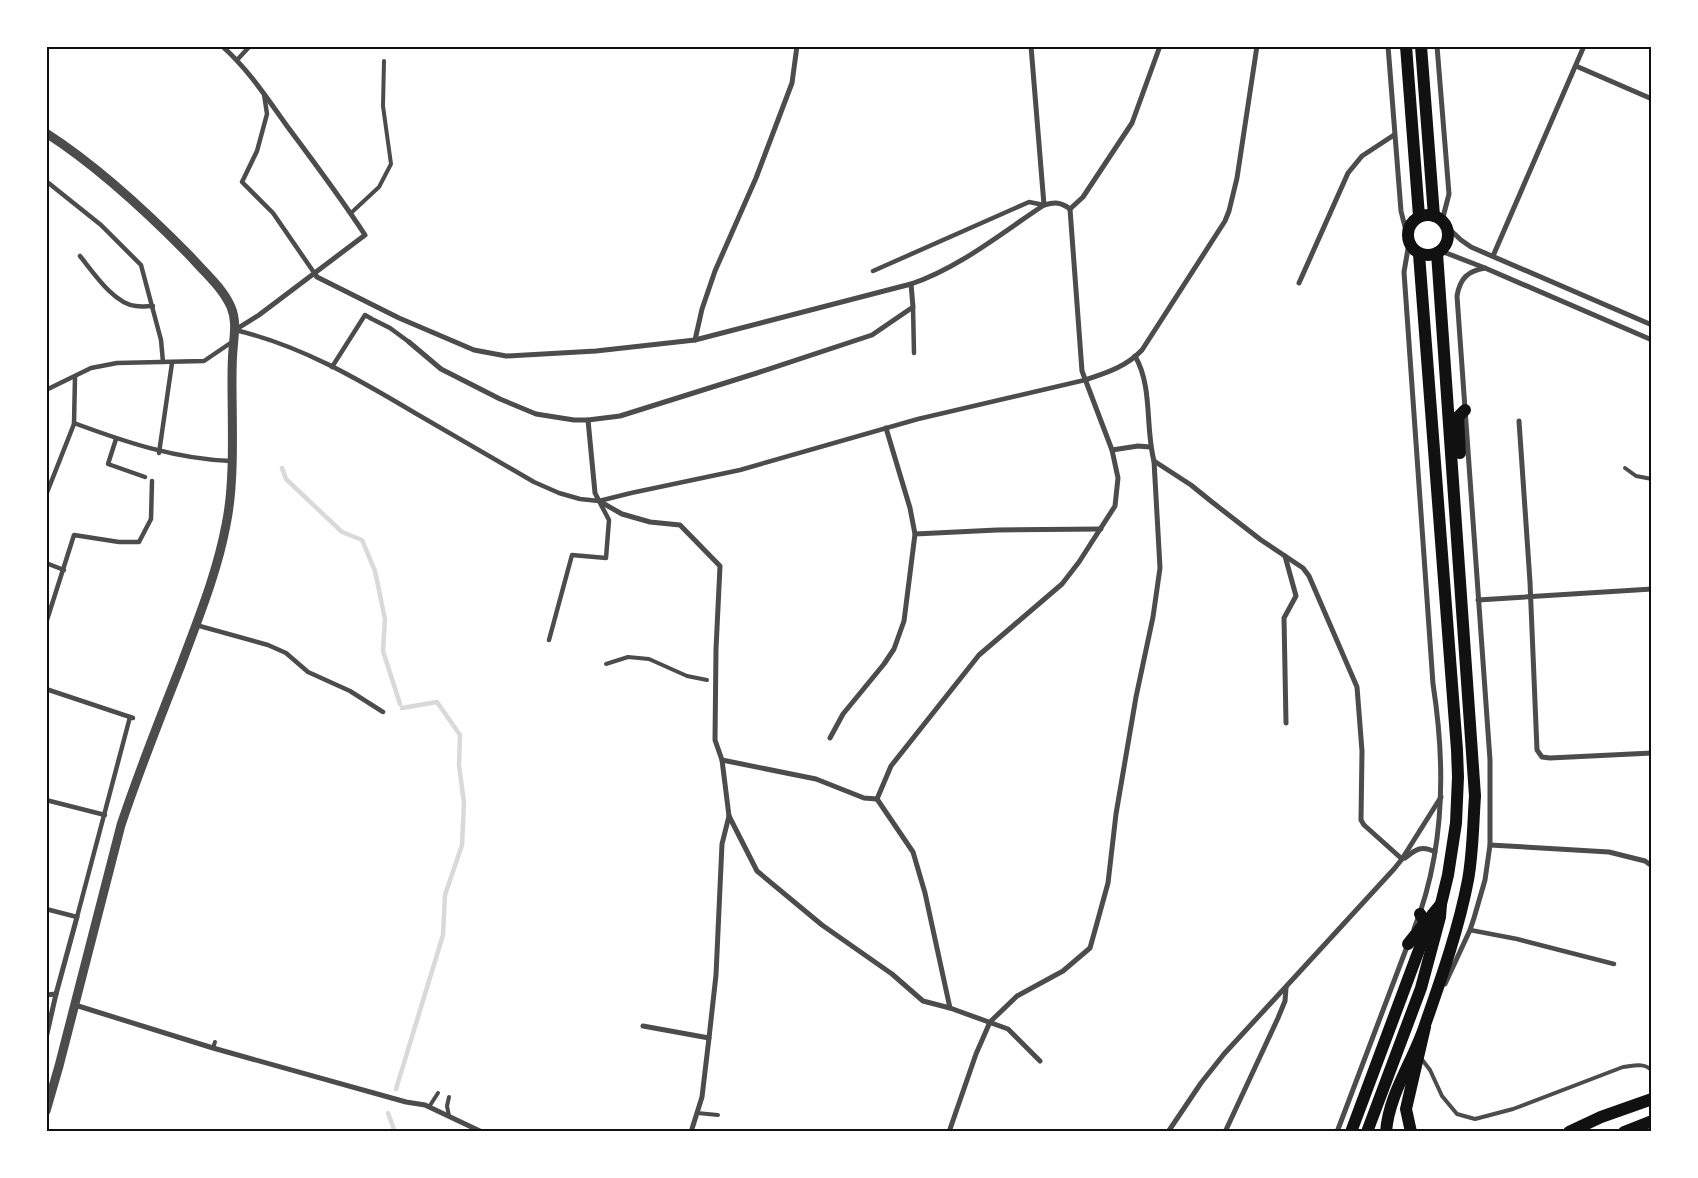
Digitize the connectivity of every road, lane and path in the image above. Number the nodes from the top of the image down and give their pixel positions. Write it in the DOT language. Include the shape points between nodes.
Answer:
graph roads {
  1 [pos="222,46"];
  2 [pos="250,46"];
  3 [pos="797,46"];
  4 [pos="1031,46"];
  5 [pos="1160,46"];
  6 [pos="1257,46"];
  7 [pos="1388,46"];
  8 [pos="1406,46"];
  9 [pos="1421,46"];
  10 [pos="1437,46"];
  11 [pos="1584,46"];
  12 [pos="237,60"];
  13 [pos="384,61"];
  14 [pos="1576,66"];
  15 [pos="264,93"];
  16 [pos="1652,99"];
  17 [pos="46,133"];
  18 [pos="1394,135"];
  19 [pos="46,181"];
  20 [pos="1044,205"];
  21 [pos="1070,209"];
  22 [pos="351,213"];
  23 [pos="1419,216"];
  24 [pos="1441,221"];
  25 [pos="1408,239"];
  26 [pos="1439,252"];
  27 [pos="1419,254"];
  28 [pos="80,256"];
  29 [pos="1493,256"];
  30 [pos="1485,268"];
  31 [pos="873,270"];
  32 [pos="315,274"];
  33 [pos="1299,283"];
  34 [pos="911,284"];
  35 [pos="153,306"];
  36 [pos="913,307"];
  37 [pos="1652,325"];
  38 [pos="235,330"];
  39 [pos="695,340"];
  40 [pos="1652,340"];
  41 [pos="233,341"];
  42 [pos="409,342"];
  43 [pos="914,353"];
  44 [pos="1136,356"];
  45 [pos="163,362"];
  46 [pos="172,363"];
  47 [pos="332,367"];
  48 [pos="74,377"];
  49 [pos="1085,380"];
  50 [pos="46,390"];
  51 [pos="1457,412"];
  52 [pos="588,420"];
  53 [pos="1519,421"];
  54 [pos="74,423"];
  55 [pos="886,428"];
  56 [pos="116,439"];
  57 [pos="1150,447"];
  58 [pos="1112,450"];
  59 [pos="159,452"];
  60 [pos="1460,458"];
  61 [pos="1154,460"];
  62 [pos="231,461"];
  63 [pos="1625,468"];
  64 [pos="145,477"];
  65 [pos="1652,479"];
  66 [pos="152,481"];
  67 [pos="46,496"];
  68 [pos="599,502"];
  69 [pos="1101,529"];
  70 [pos="915,534"];
  71 [pos="1285,556"];
  72 [pos="46,562"];
  73 [pos="64,570"];
  74 [pos="1652,589"];
  75 [pos="1531,598"];
  76 [pos="1478,600"];
  77 [pos="46,623"];
  78 [pos="196,625"];
  79 [pos="549,640"];
  80 [pos="606,664"];
  81 [pos="707,680"];
  82 [pos="46,689"];
  83 [pos="383,712"];
  84 [pos="1286,724"];
  85 [pos="830,738"];
  86 [pos="1652,753"];
  87 [pos="722,760"];
  88 [pos="1441,797"];
  89 [pos="877,799"];
  90 [pos="46,800"];
  91 [pos="105,815"];
  92 [pos="729,816"];
  93 [pos="1490,845"];
  94 [pos="1435,852"];
  95 [pos="1402,859"];
  96 [pos="1652,866"];
  97 [pos="1440,904"];
  98 [pos="46,909"];
  99 [pos="77,917"];
  100 [pos="1428,923"];
  101 [pos="1470,930"];
  102 [pos="1408,944"];
  103 [pos="1614,964"];
  104 [pos="1286,987"];
  105 [pos="56,994"];
  106 [pos="46,995"];
  107 [pos="75,1006"];
  108 [pos="950,1008"];
  109 [pos="990,1022"];
  110 [pos="643,1026"];
  111 [pos="1425,1027"];
  112 [pos="46,1038"];
  113 [pos="709,1038"];
  114 [pos="1418,1054"];
  115 [pos="1040,1061"];
  116 [pos="1652,1071"];
  117 [pos="438,1093"];
  118 [pos="449,1097"];
  119 [pos="1652,1099"];
  120 [pos="429,1107"];
  121 [pos="46,1112"];
  122 [pos="697,1113"];
  123 [pos="718,1115"];
  124 [pos="449,1116"];
  125 [pos="1652,1120"];
  126 [pos="482,1132"];
  127 [pos="691,1132"];
  128 [pos="949,1132"];
  129 [pos="1168,1132"];
  130 [pos="1225,1132"];
  131 [pos="1337,1132"];
  132 [pos="1351,1132"];
  133 [pos="1367,1132"];
  134 [pos="1386,1132"];
  135 [pos="1411,1132"];
  136 [pos="1569,1132"];
  137 [pos="1624,1132"];
  1 -- 12 [label="street"];
  2 -- 12 [label="street"];
  3 -- 39 [label="street" via="792,83 756,178 715,271"];
  4 -- 20 [label="street"];
  5 -- 21 [label="street" via="1132,123 1083,197"];
  6 -- 44 [label="street" via="1229,211 1217,235"];
  7 -- 18 [label="street"];
  8 -- 23 [label="main road"];
  9 -- 24 [label="main road"];
  10 -- 24 [label="street" via="1449,194"];
  11 -- 14 [label="street"];
  12 -- 15 [label="street"];
  13 -- 22 [label="lane" via="382,106 391,164 379,187"];
  14 -- 16 [label="street"];
  14 -- 29 [label="street"];
  15 -- 22 [label="street"];
  15 -- 32 [label="street" via="267,114 257,151 242,182 273,213"];
  17 -- 38 [label="street" via="104,176 208,275 230,305"];
  18 -- 25 [label="street" via="1401,211"];
  18 -- 33 [label="street" via="1362,156 1348,173"];
  19 -- 35 [label="street" via="101,225 141,265"];
  20 -- 21 [label="street" via="1055,202"];
  20 -- 31 [label="street" via="1029,202"];
  20 -- 34 [label="street" via="978,250"];
  21 -- 49 [label="street" via="1080,355"];
  22 -- 32 [label="street" via="364,235"];
  23 -- 24 [label="main road" via="1426,215"];
  23 -- 25 [label="main road" via="1410,225"];
  24 -- 26 [label="main road" via="1448,240"];
  24 -- 29 [label="street" via="1465,243"];
  25 -- 27 [label="main road"];
  25 -- 88 [label="street" via="1404,272 1438,718"];
  26 -- 27 [label="main road"];
  26 -- 30 [label="street"];
  26 -- 51 [label="main road"];
  27 -- 97 [label="main road" via="1458,777 1456,823"];
  28 -- 35 [label="street" via="117,298 135,306"];
  29 -- 37 [label="street"];
  30 -- 40 [label="street"];
  30 -- 51 [label="street" via="1467,274 1457,296"];
  32 -- 38 [label="street"];
  32 -- 39 [label="street" via="399,318 474,350 497,356 573,353"];
  34 -- 36 [label="street"];
  34 -- 39 [label="street"];
  35 -- 45 [label="street"];
  36 -- 43 [label="street"];
  36 -- 52 [label="street" via="872,335 620,416"];
  38 -- 41 [label="street"];
  38 -- 47 [label="street" via="279,343"];
  41 -- 46 [label="street" via="204,361"];
  41 -- 62 [label="street"];
  42 -- 47 [label="street" via="365,315"];
  42 -- 52 [label="street" via="441,369 500,399 536,414"];
  44 -- 49 [label="street" via="1114,370"];
  44 -- 57 [label="street" via="1142,369 1147,401"];
  45 -- 46 [label="street"];
  45 -- 48 [label="street" via="117,363 91,368"];
  46 -- 59 [label="street"];
  47 -- 68 [label="street" via="534,482 559,493"];
  48 -- 50 [label="street"];
  48 -- 54 [label="street"];
  49 -- 55 [label="street"];
  49 -- 58 [label="street"];
  51 -- 60 [label="main road"];
  51 -- 60 [label="street"];
  52 -- 68 [label="street" via="595,492"];
  53 -- 75 [label="street"];
  54 -- 56 [label="street"];
  54 -- 67 [label="street"];
  55 -- 68 [label="street" via="740,470"];
  55 -- 70 [label="street"];
  56 -- 59 [label="street"];
  56 -- 64 [label="street" via="108,464"];
  57 -- 58 [label="street"];
  57 -- 61 [label="street"];
  58 -- 69 [label="street" via="1118,478 1115,506"];
  59 -- 62 [label="street"];
  60 -- 76 [label="street"];
  60 -- 111 [label="main road" via="1475,796 1468,877 1461,910"];
  61 -- 71 [label="street" via="1191,484"];
  61 -- 109 [label="street" via="1160,568 1116,814 1108,883 1090,948 1063,971 1017,996"];
  62 -- 78 [label="street" via="226,526"];
  63 -- 65 [label="lane" via="1636,476"];
  66 -- 73 [label="street" via="151,519 139,542 74,535"];
  68 -- 79 [label="street" via="609,520 606,558 572,555"];
  68 -- 87 [label="street" via="622,514 650,522 680,525 720,566 715,740"];
  69 -- 70 [label="street"];
  69 -- 89 [label="street" via="1062,584 980,655 891,766"];
  70 -- 85 [label="street" via="904,621 894,649 842,714"];
  71 -- 84 [label="street" via="1296,596 1284,618"];
  71 -- 95 [label="street" via="1303,568 1312,582 1357,687 1362,751 1361,820"];
  72 -- 73 [label="street"];
  73 -- 77 [label="street"];
  74 -- 75 [label="street"];
  75 -- 76 [label="street"];
  75 -- 86 [label="street" via="1536,746 1542,757"];
  76 -- 93 [label="street" via="1490,760"];
  78 -- 83 [label="street" via="286,653 308,672 350,691"];
  78 -- 107 [label="street" via="121,825"];
  80 -- 81 [label="lane" via="628,657 649,659 687,676"];
  82 -- 91 [label="street" via="132,717"];
  87 -- 89 [label="street" via="816,778 864,798"];
  87 -- 92 [label="street"];
  88 -- 94 [label="street"];
  88 -- 95 [label="street"];
  89 -- 108 [label="street" via="913,852 926,893"];
  90 -- 91 [label="street"];
  91 -- 99 [label="street"];
  92 -- 108 [label="street" via="757,871 822,924 892,974 923,1002"];
  92 -- 113 [label="street" via="722,844 716,975"];
  93 -- 96 [label="street" via="1610,852 1645,861"];
  93 -- 101 [label="street" via="1485,880"];
  94 -- 95 [label="street" via="1415,849"];
  94 -- 100 [label="street"];
  95 -- 104 [label="street"];
  97 -- 100 [label="main road"];
  97 -- 100 [label="main road" via="1440,917"];
  98 -- 99 [label="street"];
  99 -- 105 [label="street"];
  100 -- 102 [label="main road"];
  100 -- 132 [label="main road"];
  100 -- 133 [label="main road" via="1422,988"];
  101 -- 103 [label="street"];
  101 -- 111 [label="street"];
  102 -- 131 [label="street"];
  104 -- 129 [label="street" via="1213,1068"];
  104 -- 130 [label="street" via="1278,1018"];
  105 -- 106 [label="street"];
  105 -- 112 [label="street"];
  107 -- 120 [label="street"];
  107 -- 121 [label="street"];
  108 -- 109 [label="street"];
  109 -- 115 [label="street" via="1008,1029"];
  109 -- 128 [label="street"];
  110 -- 113 [label="street"];
  111 -- 114 [label="main road"];
  111 -- 134 [label="main road" via="1392,1099"];
  113 -- 122 [label="street"];
  114 -- 116 [label="lane" via="1442,1096 1457,1114 1475,1119 1512,1109 1623,1067 1640,1065"];
  114 -- 135 [label="main road" via="1406,1109"];
  117 -- 120 [label="lane"];
  118 -- 124 [label="lane"];
  119 -- 136 [label="main road"];
  120 -- 124 [label="street"];
  122 -- 123 [label="lane"];
  122 -- 127 [label="street"];
  124 -- 126 [label="street"];
  125 -- 137 [label="main road"];
}
